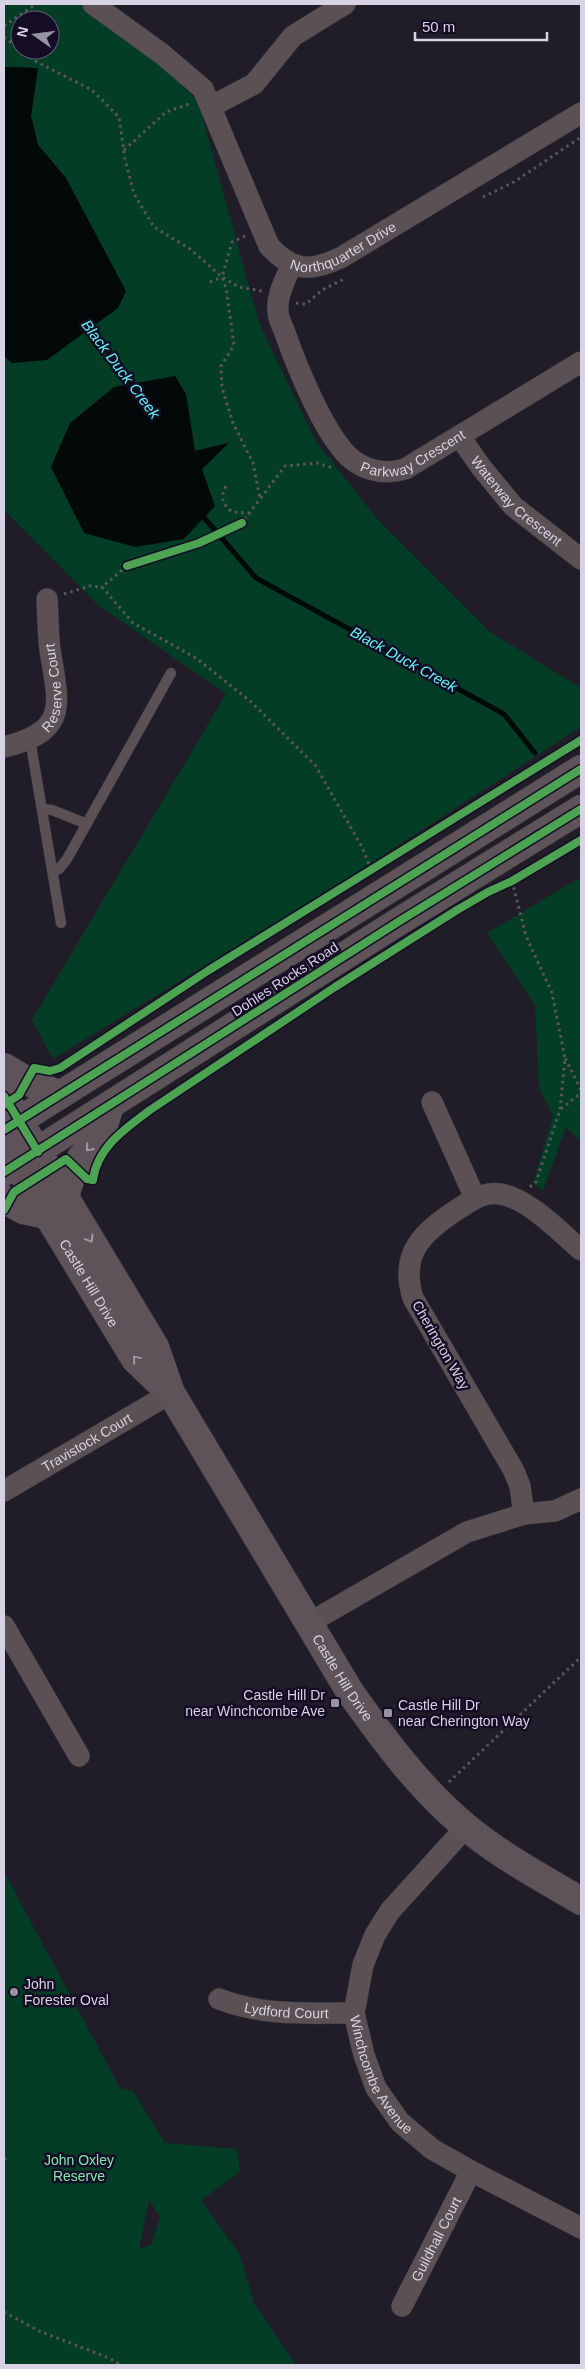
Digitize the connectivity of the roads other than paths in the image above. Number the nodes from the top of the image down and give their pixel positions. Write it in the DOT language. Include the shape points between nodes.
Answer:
graph roads {
  1 [pos="94,4"];
  2 [pos="345,4"];
  3 [pos="202,105"];
  4 [pos="581,113"];
  5 [pos="292,264"];
  6 [pos="581,362"];
  7 [pos="460,437"];
  8 [pos="581,559"];
  9 [pos="47,600"];
  10 [pos="171,673"];
  11 [pos="30,739"];
  12 [pos="4,747"];
  13 [pos="581,768"];
  14 [pos="42,809"];
  15 [pos="581,809"];
  16 [pos="537,816"];
  17 [pos="87,824"];
  18 [pos="53,871"];
  19 [pos="62,923"];
  20 [pos="4,1068"];
  21 [pos="60,1094"];
  22 [pos="4,1096"];
  23 [pos="432,1102"];
  24 [pos="110,1105"];
  25 [pos="11,1125"];
  26 [pos="15,1158"];
  27 [pos="474,1198"];
  28 [pos="4,1199"];
  29 [pos="56,1206"];
  30 [pos="581,1250"];
  31 [pos="171,1393"];
  32 [pos="4,1491"];
  33 [pos="581,1499"];
  34 [pos="524,1514"];
  35 [pos="308,1623"];
  36 [pos="4,1626"];
  37 [pos="79,1756"];
  38 [pos="466,1827"];
  39 [pos="581,1901"];
  40 [pos="219,1999"];
  41 [pos="354,2013"];
  42 [pos="471,2171"];
  43 [pos="581,2228"];
  44 [pos="402,2306"];
  1 -- 3 [label="street, Northquarter Drive" via="204,89"];
  2 -- 3 [label="street" via="293,36 254,84"];
  3 -- 5 [label="street, Northquarter Drive" via="269,246"];
  4 -- 5 [label="street, Northquarter Drive" via="342,257 314,268"];
  5 -- 7 [label="street, Parkway Crescent" via="279,297 278,312 305,384 348,456 370,470 392,473 405,470"];
  6 -- 7 [label="street, Parkway Crescent"];
  7 -- 8 [label="street, Waterway Crescent" via="513,506"];
  9 -- 11 [label="street, Reserve Court" via="58,703 54,718"];
  10 -- 17 [label="lane"];
  11 -- 12 [label="street, Reserve Court"];
  11 -- 14 [label="lane"];
  13 -- 16 [label="main road, Dohles Rocks Road"];
  14 -- 17 [label="lane"];
  14 -- 18 [label="lane"];
  15 -- 16 [label="main road, Dohles Rocks Road"];
  16 -- 21 [label="main road, Dohles Rocks Road"];
  16 -- 24 [label="main road, Dohles Rocks Road" via="398,922"];
  17 -- 18 [label="lane" via="63,865"];
  18 -- 19 [label="lane"];
  20 -- 21 [label="main road"];
  21 -- 25 [label="main road, Dohles Rocks Road"];
  22 -- 25 [label="main road, Castle Hill Drive"];
  23 -- 27 [label="street"];
  24 -- 26 [label="main road, Dohles Rocks Road"];
  24 -- 29 [label="main road, one-way" via="101,1135 81,1158"];
  25 -- 26 [label="main road, Castle Hill Drive"];
  26 -- 29 [label="main road, Castle Hill Drive"];
  27 -- 30 [label="street, Cherington Way" via="500,1194 517,1199"];
  27 -- 34 [label="street, Cherington Way" via="422,1236 410,1263 409,1286 514,1471"];
  28 -- 29 [label="main road" via="23,1210"];
  29 -- 31 [label="main road, Castle Hill Drive" via="135,1359"];
  31 -- 32 [label="street, Travistock Court"];
  31 -- 35 [label="main road, Castle Hill Drive"];
  33 -- 34 [label="street" via="555,1511"];
  34 -- 35 [label="street" via="467,1532"];
  35 -- 38 [label="main road, Castle Hill Drive" via="381,1736"];
  36 -- 37 [label="street"];
  38 -- 39 [label="main road, Castle Hill Drive" via="509,1858"];
  38 -- 41 [label="street, Winchcombe Avenue" via="390,1911 380,1927 363,1965"];
  40 -- 41 [label="street, Lydford Court" via="274,2013"];
  41 -- 42 [label="street, Winchcombe Avenue" via="376,2088 400,2122 432,2149"];
  42 -- 43 [label="street, Winchcombe Avenue"];
  42 -- 44 [label="street, Guildhall Court"];
}
